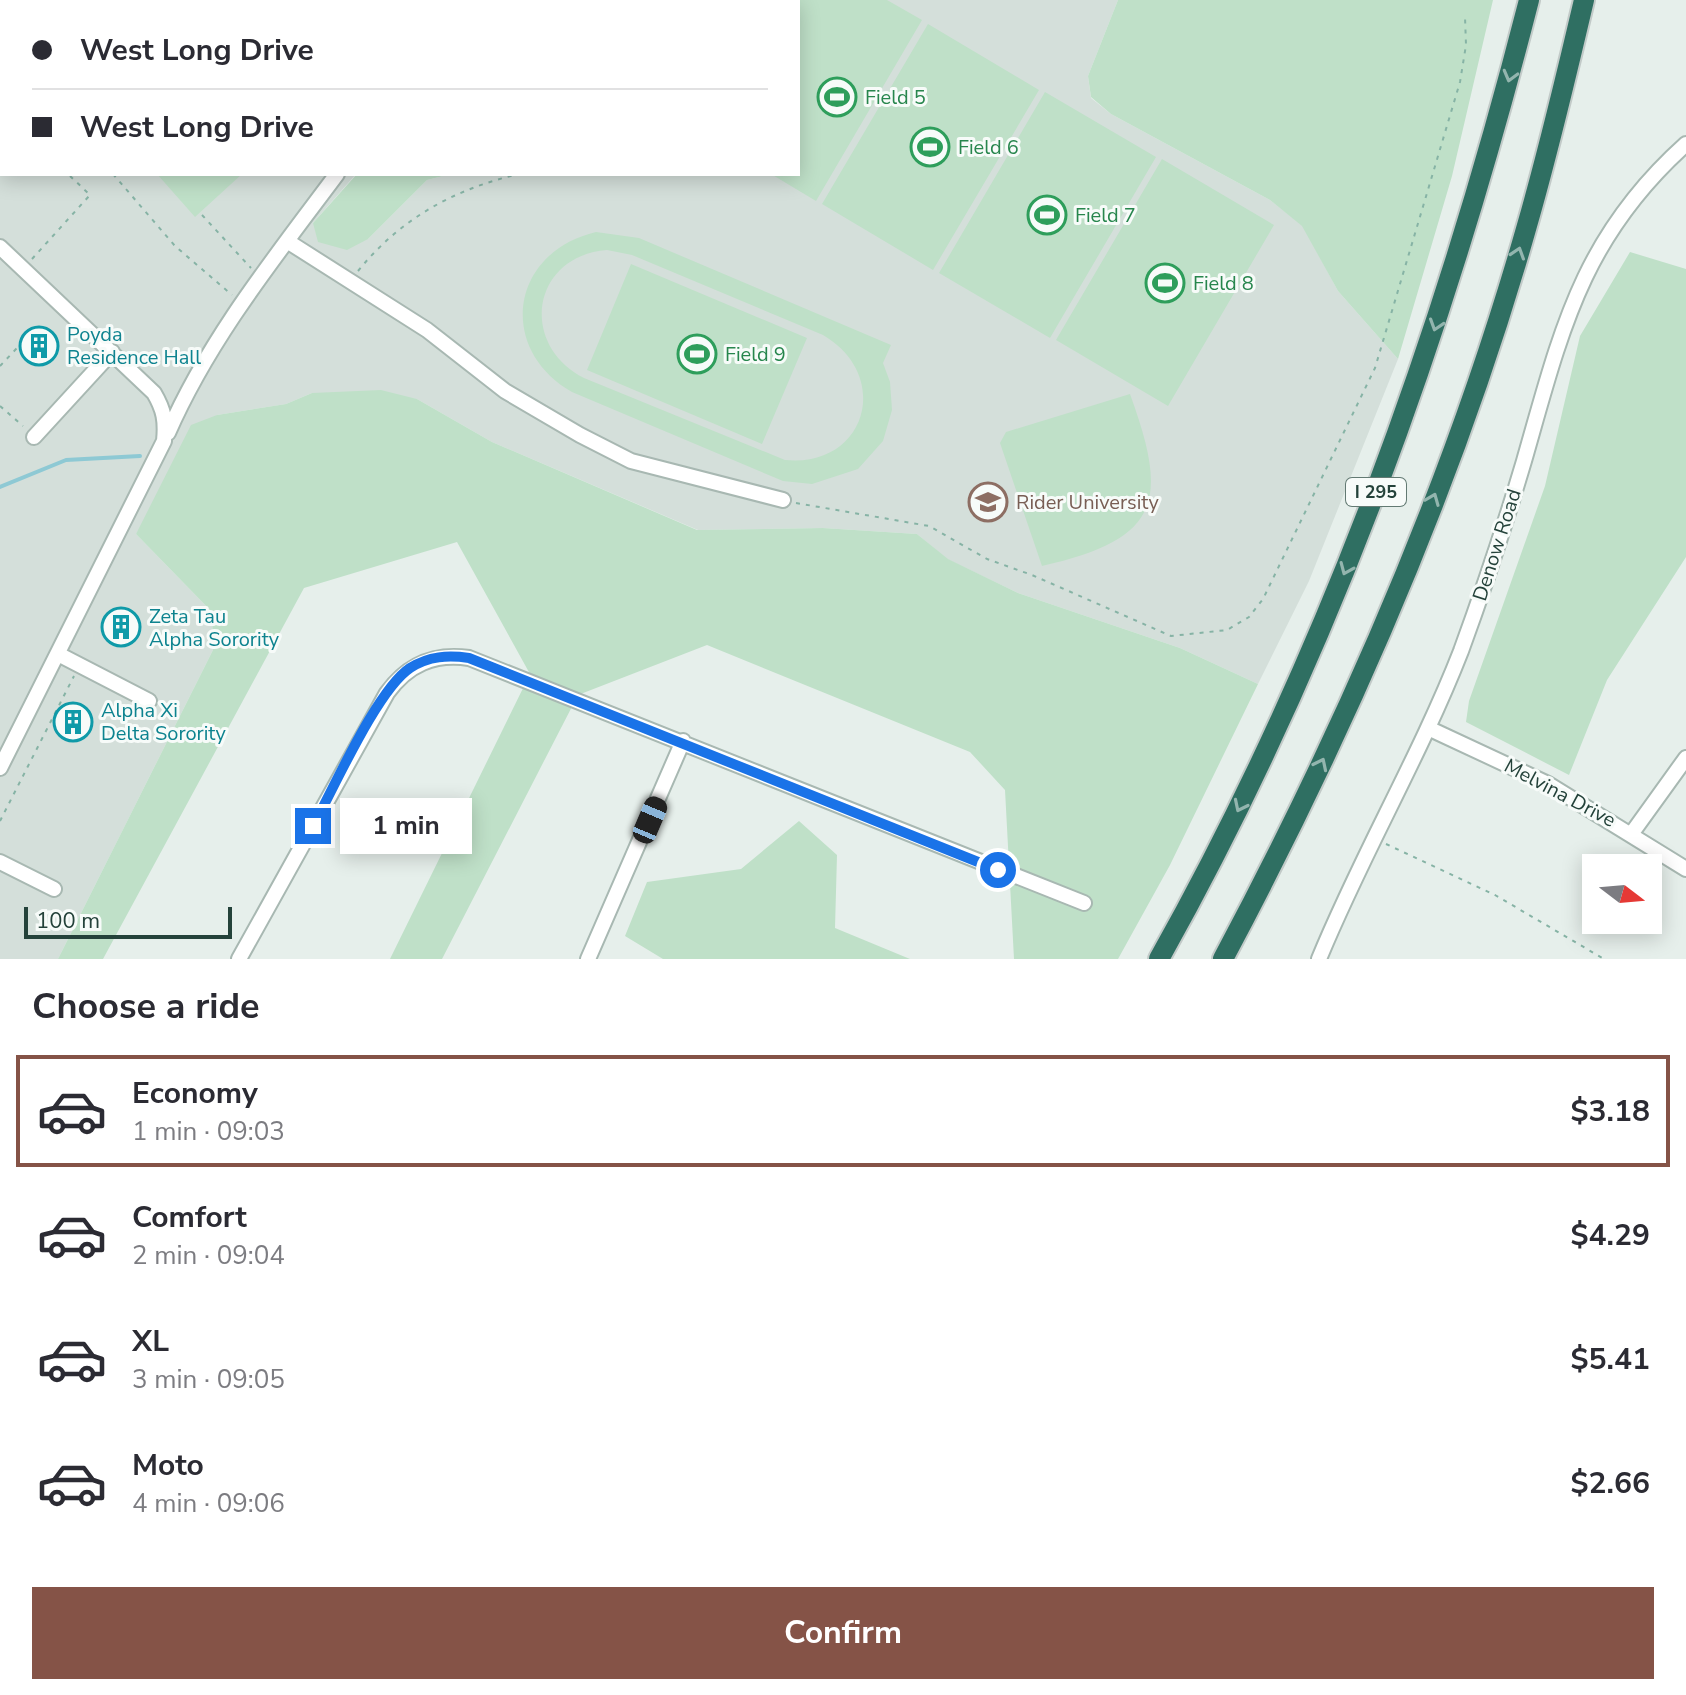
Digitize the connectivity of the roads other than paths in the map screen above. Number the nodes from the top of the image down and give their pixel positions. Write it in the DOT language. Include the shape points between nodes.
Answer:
graph roads {
  1 [pos="1529,0"];
  2 [pos="1584,0"];
  3 [pos="1686,144"];
  4 [pos="336,176"];
  5 [pos="287,241"];
  6 [pos="0,247"];
  7 [pos="112,352"];
  8 [pos="34,437"];
  9 [pos="164,441"];
  10 [pos="783,500"];
  11 [pos="58,654"];
  12 [pos="149,701"];
  13 [pos="1428,728"];
  14 [pos="683,741"];
  15 [pos="1686,758"];
  16 [pos="0,768"];
  17 [pos="1632,833"];
  18 [pos="0,862"];
  19 [pos="1686,869"];
  20 [pos="54,889"];
  21 [pos="1084,903"];
  22 [pos="239,959"];
  23 [pos="588,959"];
  24 [pos="1159,959"];
  25 [pos="1223,959"];
  26 [pos="1319,959"];
  1 -- 24 [label="highway, I 295, one-way" via="1445,296 1356,545 1270,742"];
  25 -- 2 [label="highway, I 295, one-way" via="1360,681 1440,480 1525,231"];
  3 -- 13 [label="street, Denow Road" via="1616,219 1581,279 1488,576"];
  4 -- 5 [label="street"];
  5 -- 9 [label="street" via="198,373"];
  5 -- 10 [label="street" via="427,330 505,391 618,454"];
  6 -- 7 [label="street"];
  7 -- 8 [label="street"];
  7 -- 9 [label="street" via="164,410"];
  9 -- 11 [label="street"];
  11 -- 12 [label="street"];
  11 -- 16 [label="street"];
  13 -- 17 [label="street, Melvina Drive" via="1548,784"];
  13 -- 26 [label="street, Denow Road"];
  14 -- 21 [label="street"];
  14 -- 22 [label="street" via="469,658 445,656 422,662 387,693"];
  14 -- 23 [label="street"];
  15 -- 17 [label="street"];
  17 -- 19 [label="street, Melvina Drive"];
  18 -- 20 [label="street"];
}
